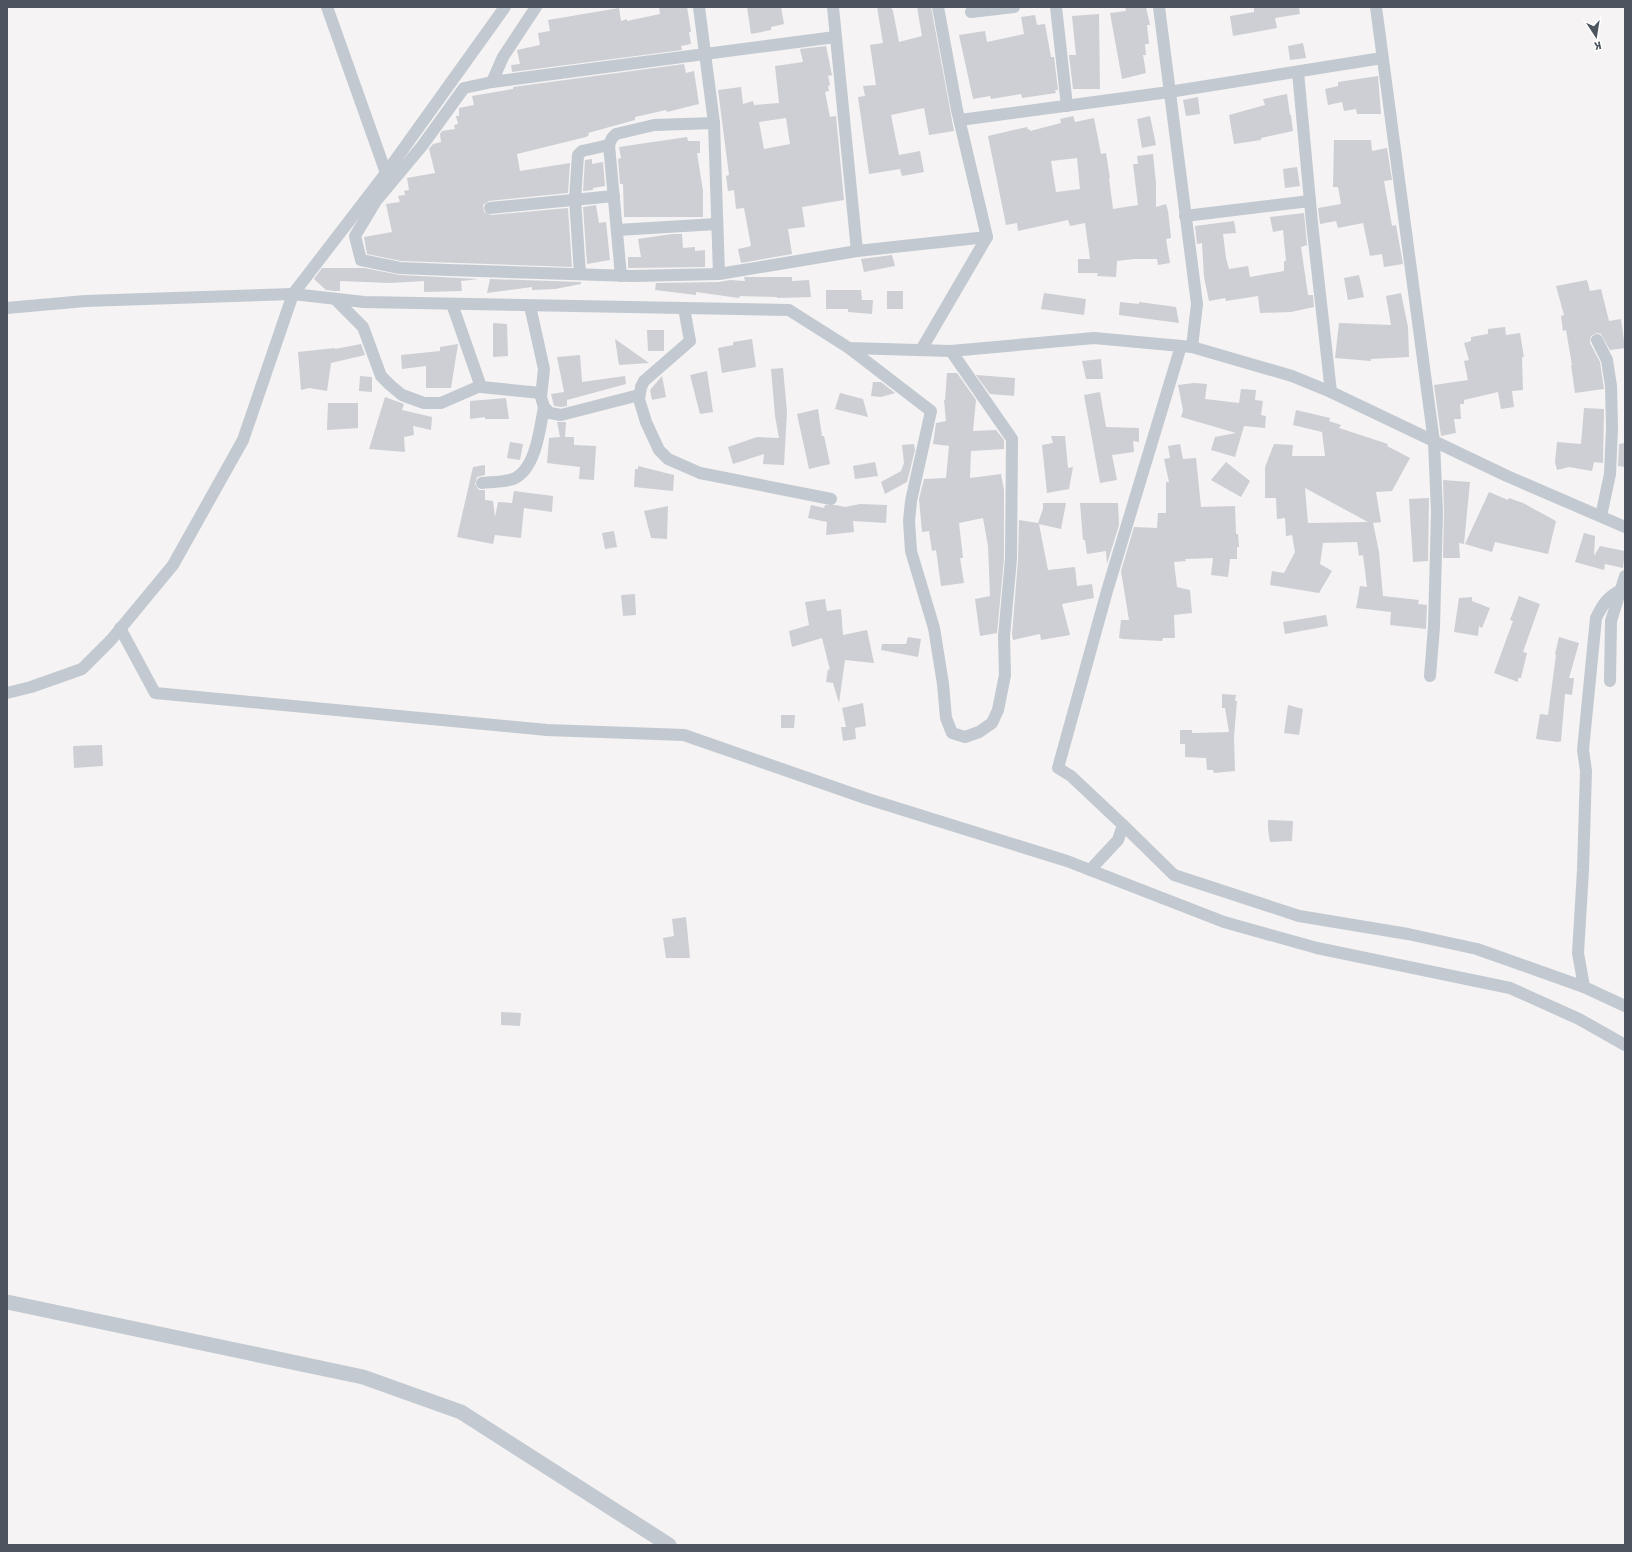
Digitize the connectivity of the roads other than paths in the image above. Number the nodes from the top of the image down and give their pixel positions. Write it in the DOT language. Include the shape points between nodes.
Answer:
graph roads {
  1 [pos="327,7"];
  2 [pos="506,7"];
  3 [pos="536,7"];
  4 [pos="699,7"];
  5 [pos="833,7"];
  6 [pos="938,7"];
  7 [pos="1014,7"];
  8 [pos="1056,7"];
  9 [pos="1159,7"];
  10 [pos="1376,7"];
  11 [pos="971,12"];
  12 [pos="836,37"];
  13 [pos="704,54"];
  14 [pos="1382,58"];
  15 [pos="1298,72"];
  16 [pos="492,82"];
  17 [pos="1169,92"];
  18 [pos="1067,106"];
  19 [pos="960,120"];
  20 [pos="714,123"];
  21 [pos="609,145"];
  22 [pos="386,173"];
  23 [pos="614,196"];
  24 [pos="575,200"];
  25 [pos="1310,202"];
  26 [pos="490,208"];
  27 [pos="1185,216"];
  28 [pos="717,224"];
  29 [pos="617,230"];
  30 [pos="987,237"];
  31 [pos="857,251"];
  32 [pos="580,274"];
  33 [pos="719,274"];
  34 [pos="621,276"];
  35 [pos="293,294"];
  36 [pos="336,300"];
  37 [pos="452,304"];
  38 [pos="530,306"];
  39 [pos="7,308"];
  40 [pos="684,308"];
  41 [pos="1597,340"];
  42 [pos="1186,347"];
  43 [pos="850,348"];
  44 [pos="921,350"];
  45 [pos="951,351"];
  46 [pos="480,386"];
  47 [pos="1331,392"];
  48 [pos="541,393"];
  49 [pos="639,395"];
  50 [pos="544,407"];
  51 [pos="1434,442"];
  52 [pos="482,483"];
  53 [pos="831,500"];
  54 [pos="1601,516"];
  55 [pos="1625,527"];
  56 [pos="1625,576"];
  57 [pos="1619,591"];
  58 [pos="120,628"];
  59 [pos="1430,676"];
  60 [pos="1610,681"];
  61 [pos="7,693"];
  62 [pos="1122,825"];
  63 [pos="1090,870"];
  64 [pos="1584,987"];
  65 [pos="1625,1006"];
  66 [pos="1625,1045"];
  67 [pos="7,1302"];
  68 [pos="669,1545"];
  1 -- 22 [label="street"];
  2 -- 22 [label="street"];
  3 -- 16 [label="street" via="503,57"];
  4 -- 13 [label="street"];
  5 -- 12 [label="street"];
  6 -- 19 [label="street"];
  7 -- 11 [label="street"];
  8 -- 18 [label="street"];
  9 -- 17 [label="street"];
  10 -- 14 [label="street"];
  12 -- 13 [label="street"];
  12 -- 31 [label="street"];
  13 -- 16 [label="street"];
  13 -- 20 [label="street"];
  14 -- 15 [label="street"];
  14 -- 51 [label="street"];
  15 -- 17 [label="street"];
  15 -- 25 [label="street"];
  16 -- 32 [label="street" via="464,88 422,146 376,201 355,236 361,260 400,268"];
  17 -- 18 [label="street"];
  17 -- 27 [label="street"];
  18 -- 19 [label="street"];
  19 -- 30 [label="street"];
  20 -- 21 [label="street" via="654,125 616,134"];
  20 -- 28 [label="street"];
  21 -- 23 [label="street"];
  21 -- 24 [label="street" via="582,150 578,155"];
  22 -- 35 [label="street"];
  23 -- 24 [label="street"];
  23 -- 29 [label="street"];
  24 -- 26 [label="street"];
  24 -- 32 [label="street"];
  25 -- 27 [label="street"];
  25 -- 47 [label="street"];
  27 -- 42 [label="street" via="1197,304"];
  28 -- 29 [label="street"];
  28 -- 33 [label="street"];
  29 -- 34 [label="street"];
  30 -- 31 [label="street"];
  30 -- 44 [label="street"];
  31 -- 33 [label="street"];
  32 -- 34 [label="street"];
  33 -- 34 [label="street"];
  35 -- 36 [label="street"];
  35 -- 39 [label="street" via="85,301"];
  35 -- 58 [label="street" via="243,440 173,565"];
  36 -- 37 [label="street"];
  36 -- 46 [label="street" via="363,327 381,376 402,395 424,403 441,403"];
  37 -- 38 [label="street"];
  37 -- 46 [label="street"];
  38 -- 40 [label="street"];
  38 -- 48 [label="street" via="544,369"];
  40 -- 43 [label="street" via="789,310"];
  40 -- 49 [label="street" via="690,341 644,381"];
  41 -- 54 [label="street" via="1607,360 1612,400 1610,474"];
  42 -- 45 [label="street" via="1094,338"];
  42 -- 47 [label="street" via="1292,376"];
  42 -- 62 [label="street" via="1107,592 1058,768 1071,776"];
  43 -- 44 [label="street"];
  43 -- 45 [label="street" via="931,411 911,502 911,552 934,628 946,718 952,733 965,737 979,732 992,723 998,710 1005,675 1004,636 1011,559 1012,439"];
  44 -- 45 [label="street"];
  46 -- 48 [label="street"];
  47 -- 51 [label="street"];
  48 -- 50 [label="street"];
  49 -- 50 [label="street" via="561,415 550,413"];
  49 -- 53 [label="street" via="646,422 659,450 668,459 700,473"];
  50 -- 52 [label="street" via="533,457 527,468 513,478"];
  51 -- 54 [label="street"];
  51 -- 59 [label="street" via="1437,512"];
  54 -- 55 [label="street"];
  56 -- 57 [label="street"];
  57 -- 60 [label="street" via="1611,621"];
  57 -- 64 [label="street" via="1604,603 1596,618 1585,727 1583,870 1578,953"];
  58 -- 61 [label="street" via="82,669"];
  58 -- 63 [label="street" via="155,693 547,730 684,736 868,799"];
  62 -- 63 [label="street" via="1118,840"];
  62 -- 64 [label="street" via="1174,875 1299,916 1408,934 1477,949"];
  63 -- 66 [label="street" via="1224,922 1317,948 1510,988 1579,1019"];
  64 -- 65 [label="street"];
  67 -- 68 [label="street" via="363,1377 462,1412"];
}
